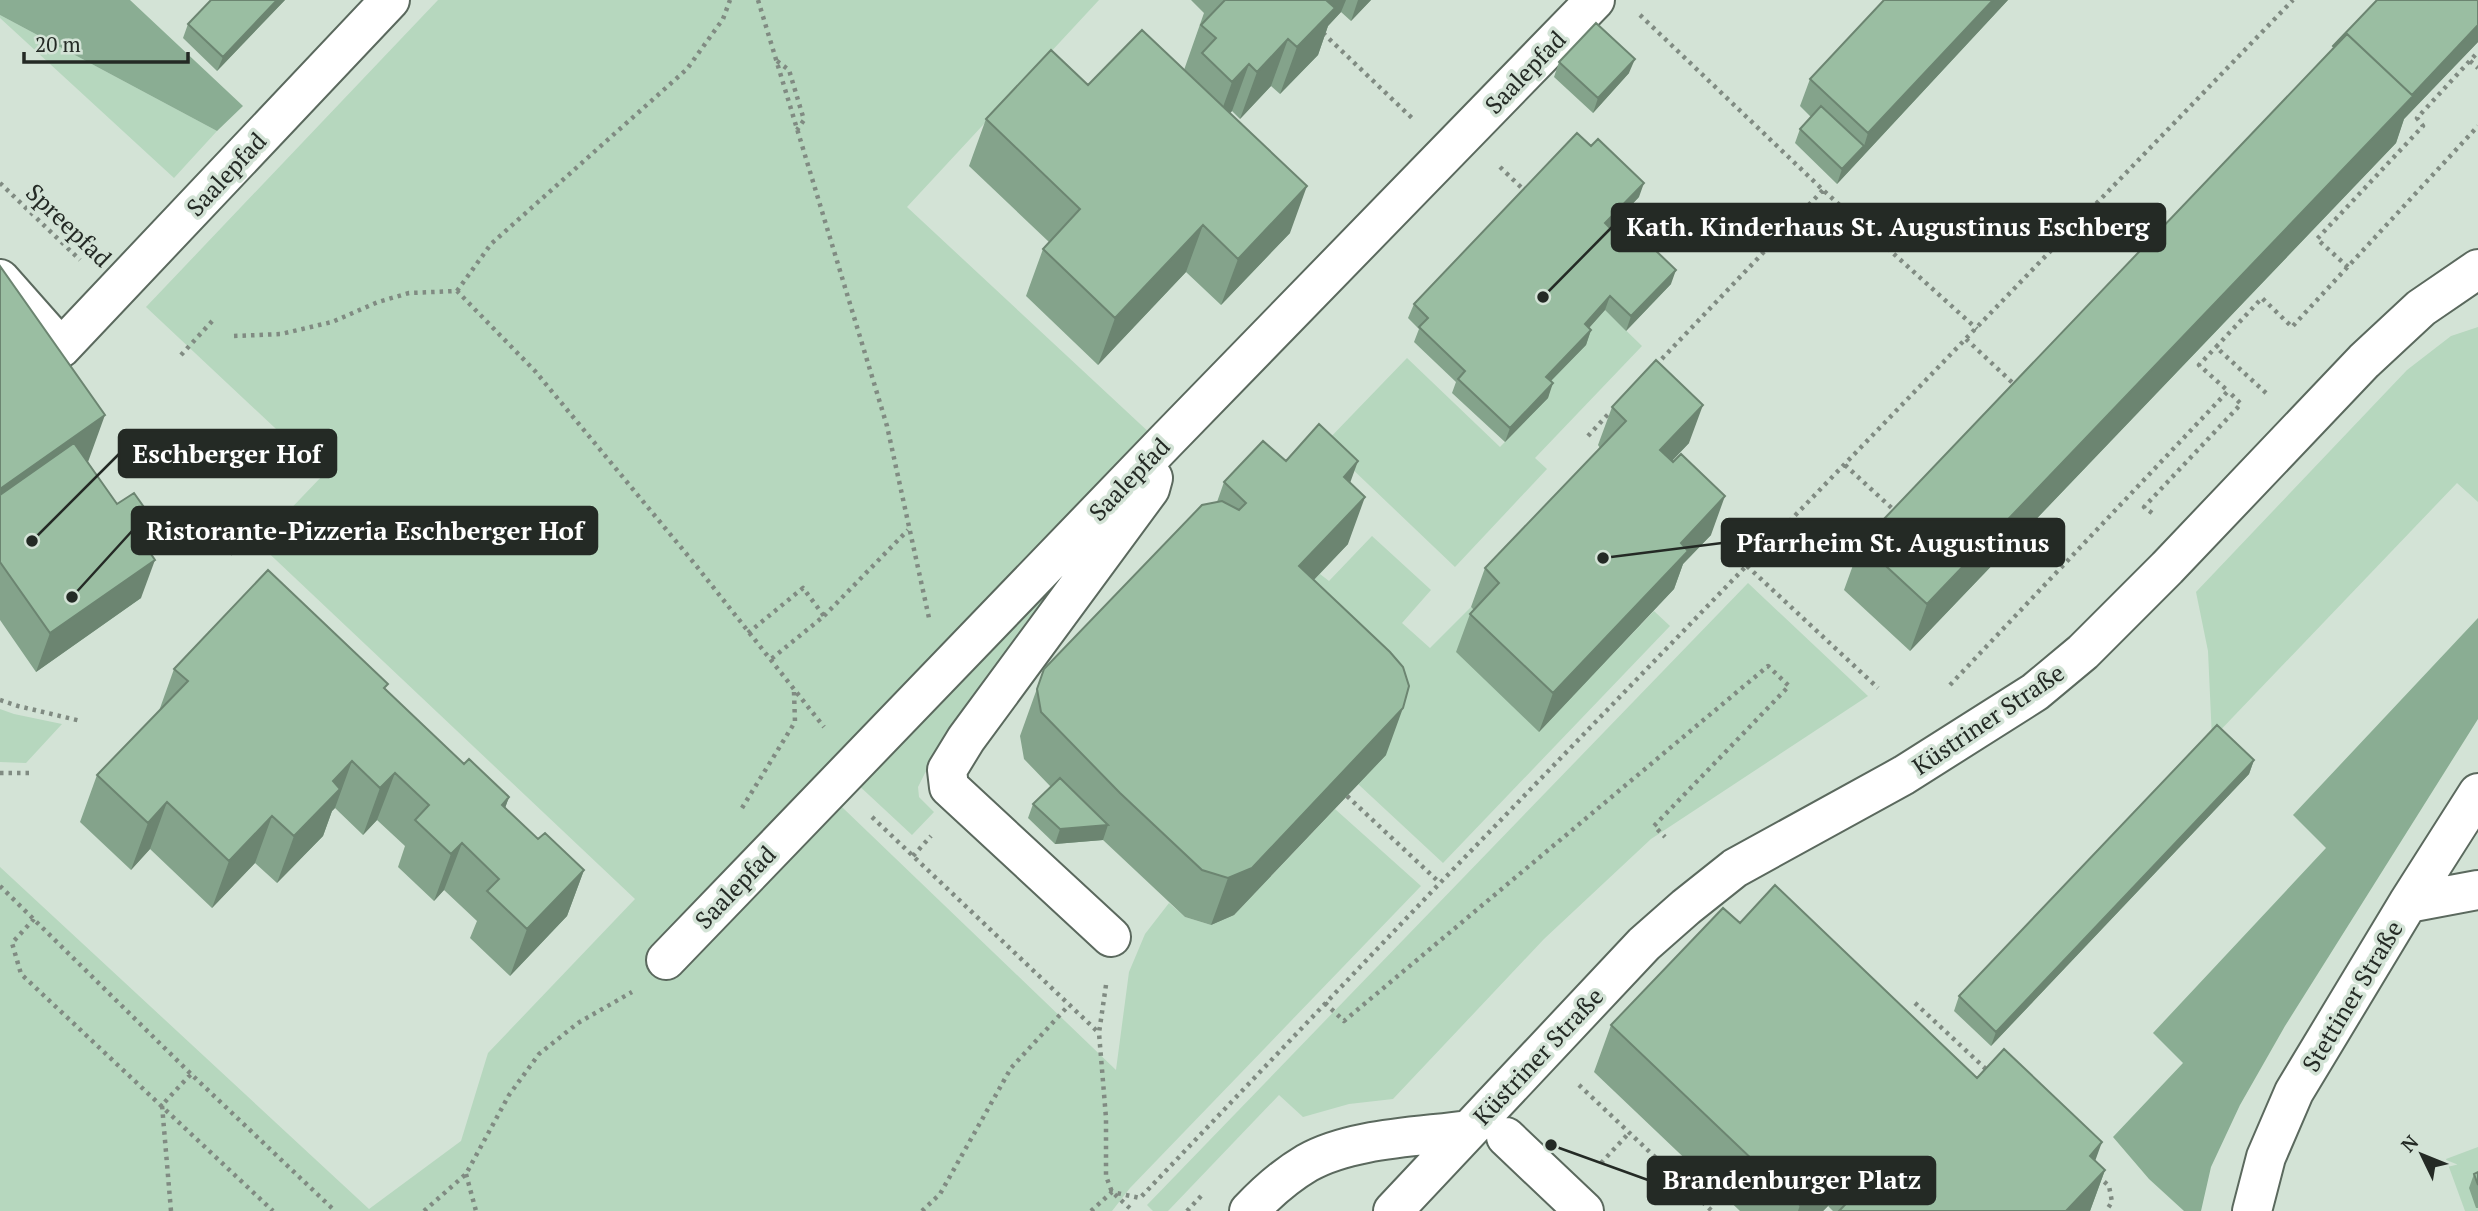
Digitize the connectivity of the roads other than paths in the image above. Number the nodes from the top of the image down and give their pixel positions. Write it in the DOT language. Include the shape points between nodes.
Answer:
graph roads {
  1 [pos="390,0"];
  2 [pos="1595,0"];
  3 [pos="2478,269"];
  4 [pos="0,279"];
  5 [pos="1166,441"];
  6 [pos="2478,793"];
  7 [pos="2478,890"];
  8 [pos="2408,903"];
  9 [pos="1111,937"];
  10 [pos="666,960"];
  11 [pos="1469,1130"];
  12 [pos="1506,1137"];
  13 [pos="1249,1211"];
  14 [pos="1393,1211"];
  15 [pos="1584,1211"];
  16 [pos="2252,1211"];
  1 -- 4 [label="street, Saalepfad" via="61,348"];
  2 -- 5 [label="street, Saalepfad"];
  3 -- 11 [label="street, Küstriner Straße" via="2421,308 2364,361 2083,652 2035,692 1904,775 1735,868 1644,944"];
  5 -- 9 [label="street" via="1150,489 965,738 947,770 949,787"];
  5 -- 10 [label="street, Saalepfad"];
  6 -- 8 [label="street, Stettiner Straße"];
  7 -- 8 [label="street"];
  8 -- 16 [label="street, Stettiner Straße" via="2294,1092 2266,1157"];
  11 -- 13 [label="street, Küstriner Straße" via="1359,1144 1308,1163"];
  11 -- 14 [label="street, Küstriner Straße"];
  12 -- 15 [label="street"];
}
